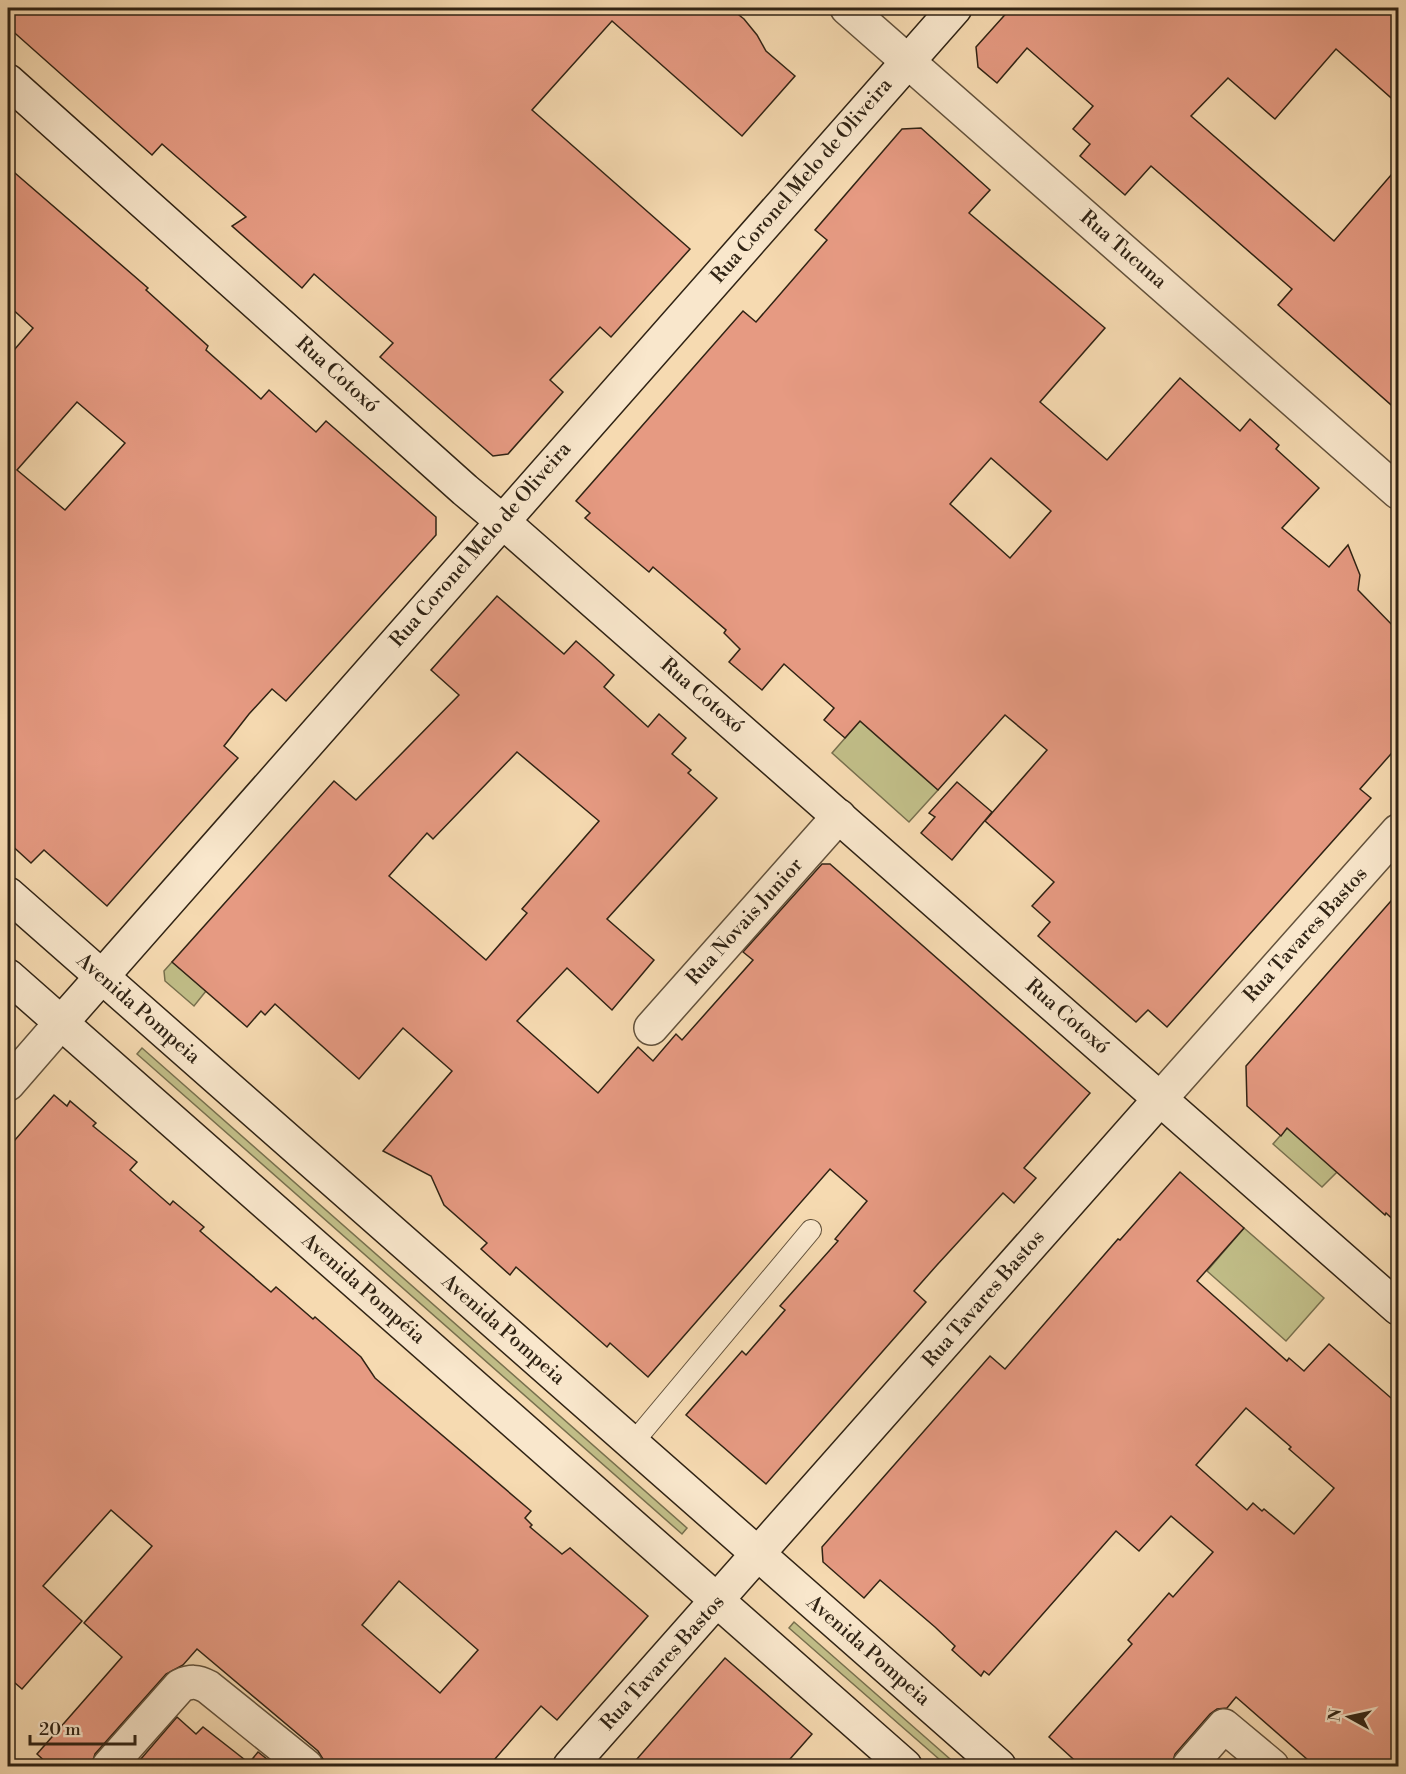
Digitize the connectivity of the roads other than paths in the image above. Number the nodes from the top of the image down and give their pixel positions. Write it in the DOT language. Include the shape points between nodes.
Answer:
graph roads {
  1 [pos="848,8"];
  2 [pos="955,8"];
  3 [pos="908,61"];
  4 [pos="8,81"];
  5 [pos="1398,492"];
  6 [pos="502,520"];
  7 [pos="839,816"];
  8 [pos="1398,831"];
  9 [pos="8,894"];
  10 [pos="8,976"];
  11 [pos="101,976"];
  12 [pos="61,1023"];
  13 [pos="651,1028"];
  14 [pos="8,1084"];
  15 [pos="1160,1099"];
  16 [pos="811,1230"];
  17 [pos="1398,1308"];
  18 [pos="632,1444"];
  19 [pos="758,1555"];
  20 [pos="718,1601"];
  21 [pos="109,1767"];
  22 [pos="306,1767"];
  23 [pos="570,1767"];
  24 [pos="904,1767"];
  25 [pos="999,1767"];
  26 [pos="1190,1767"];
  27 [pos="1272,1767"];
  1 -- 3 [label="street, Rua Tucuna"];
  2 -- 3 [label="street, Rua Coronel Melo de Oliveira"];
  3 -- 5 [label="street, Rua Tucuna"];
  3 -- 6 [label="street, Rua Coronel Melo de Oliveira"];
  4 -- 6 [label="street, Rua Cotoxó"];
  6 -- 7 [label="street, Rua Cotoxó"];
  6 -- 11 [label="street, Rua Coronel Melo de Oliveira"];
  7 -- 13 [label="street, Rua Novais Junior"];
  7 -- 15 [label="street, Rua Cotoxó"];
  8 -- 15 [label="street, Rua Tavares Bastos"];
  9 -- 11 [label="street, Avenida Pompeia"];
  10 -- 12 [label="street, Avenida Pompéia"];
  11 -- 12 [label="street, Rua Coronel Melo de Oliveira"];
  11 -- 18 [label="street, Avenida Pompeia"];
  12 -- 14 [label="street, Rua Coronel Melo de Oliveira"];
  12 -- 20 [label="street, Avenida Pompéia"];
  15 -- 17 [label="street, Rua Cotoxó"];
  15 -- 19 [label="street, Rua Tavares Bastos"];
  16 -- 18 [label="lane"];
  18 -- 19 [label="street, Avenida Pompeia"];
  19 -- 20 [label="street, Rua Tavares Bastos"];
  19 -- 25 [label="street, Avenida Pompeia"];
  20 -- 23 [label="street, Rua Tavares Bastos"];
  20 -- 24 [label="street"];
  21 -- 22 [label="street" via="180,1686 199,1682"];
  26 -- 27 [label="street" via="1224,1726"];
}
